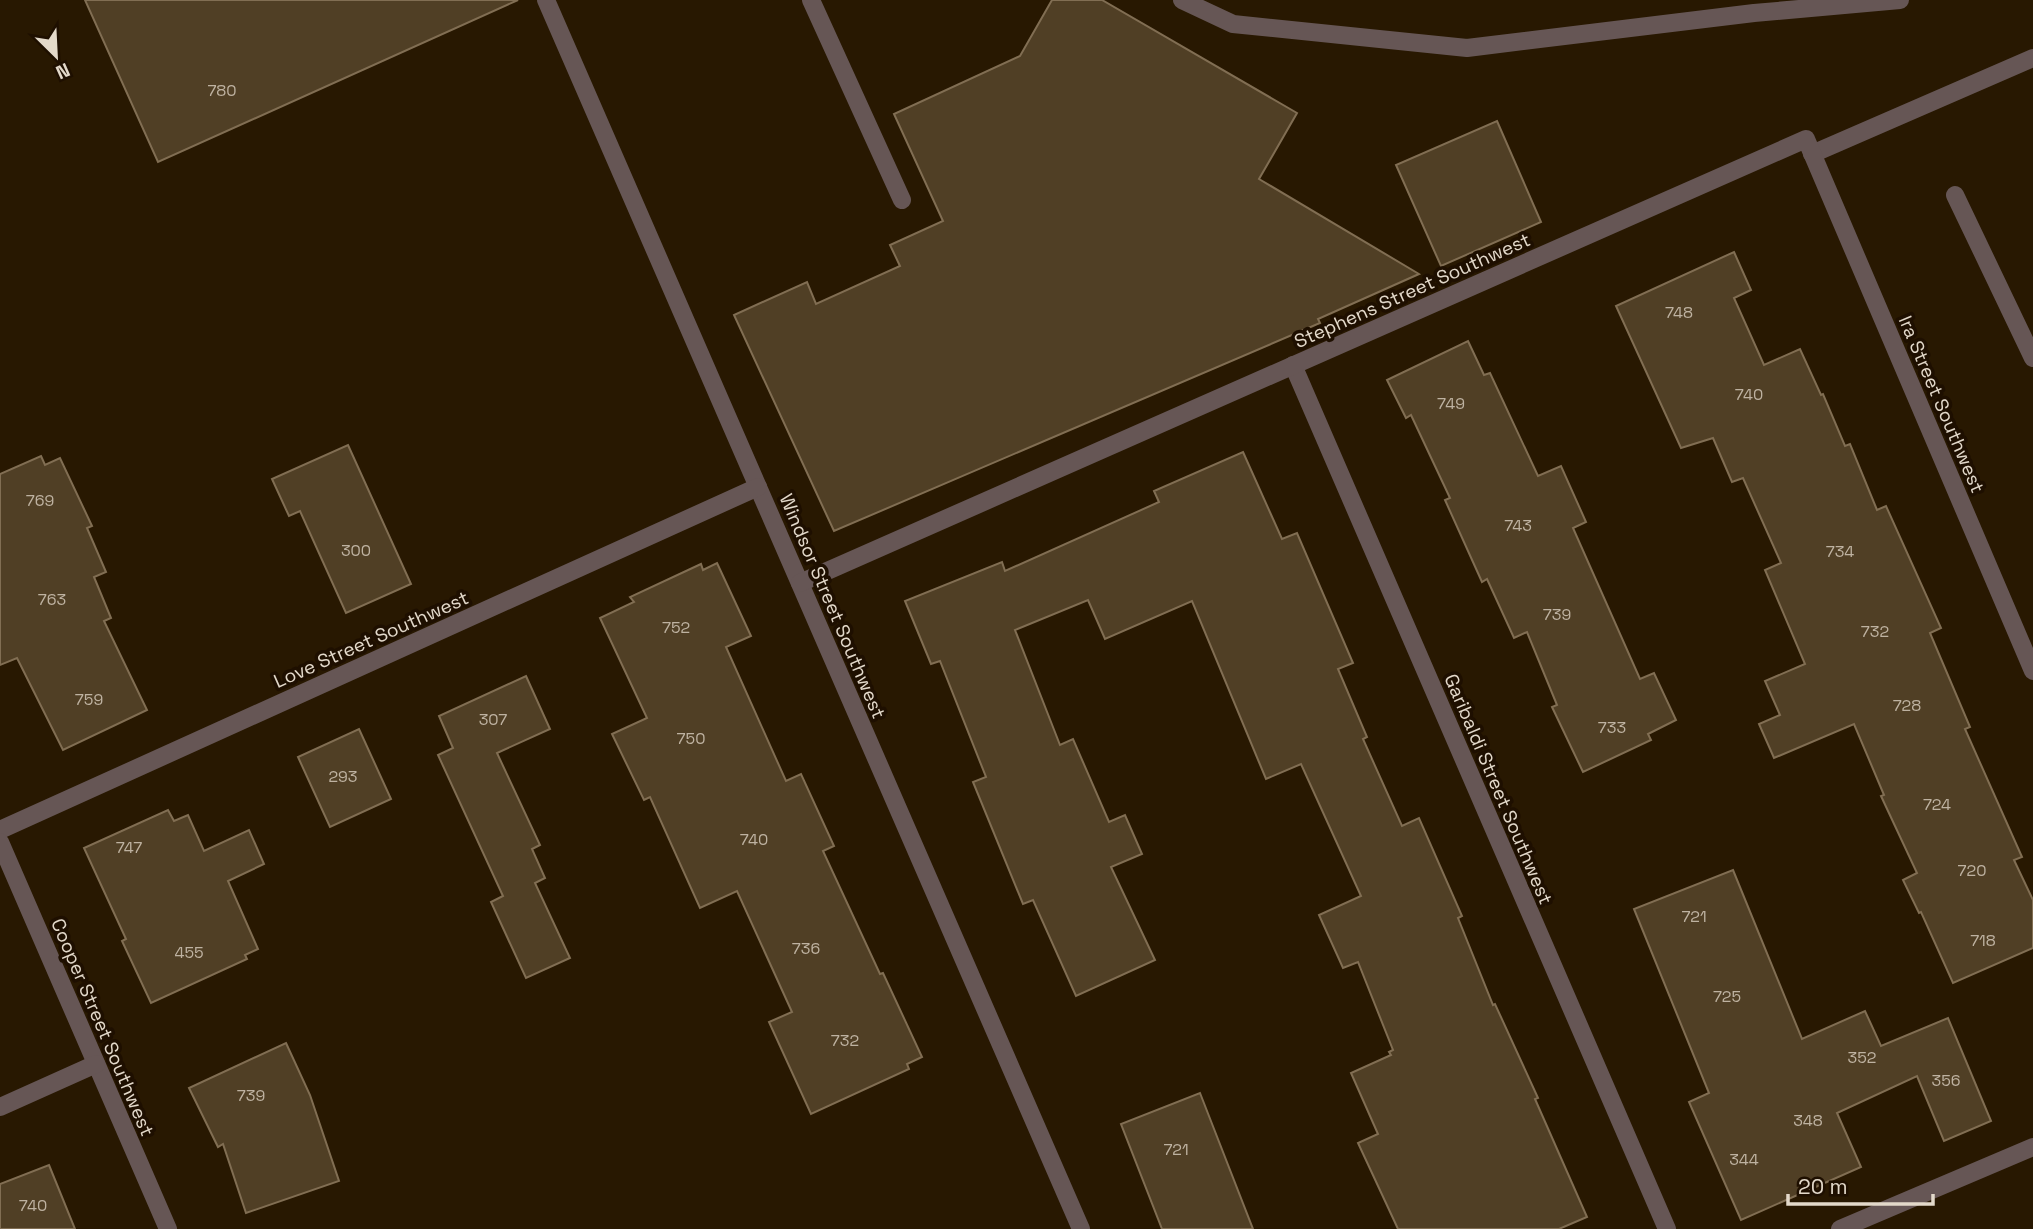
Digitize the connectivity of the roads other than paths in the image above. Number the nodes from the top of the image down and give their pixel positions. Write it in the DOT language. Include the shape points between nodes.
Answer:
graph roads {
  1 [pos="546,0"];
  2 [pos="811,0"];
  3 [pos="1182,0"];
  4 [pos="1900,0"];
  5 [pos="2033,58"];
  6 [pos="1809,147"];
  7 [pos="1955,195"];
  8 [pos="902,200"];
  9 [pos="2033,358"];
  10 [pos="1293,365"];
  11 [pos="758,487"];
  12 [pos="800,583"];
  13 [pos="2033,671"];
  14 [pos="0,830"];
  15 [pos="0,842"];
  16 [pos="96,1064"];
  17 [pos="0,1107"];
  18 [pos="2033,1147"];
  19 [pos="168,1229"];
  20 [pos="1081,1229"];
  21 [pos="1667,1229"];
  22 [pos="1840,1229"];
  1 -- 11 [label="street, Windsor Street Southwest"];
  2 -- 8 [label="street"];
  3 -- 4 [label="street" via="1233,24 1467,48"];
  5 -- 6 [label="street, Stephens Street Southwest"];
  6 -- 10 [label="street, Stephens Street Southwest"];
  6 -- 13 [label="street, Ira Street Southwest"];
  7 -- 9 [label="street"];
  10 -- 12 [label="street, Stephens Street Southwest"];
  10 -- 21 [label="street, Garibaldi Street Southwest"];
  11 -- 12 [label="street, Windsor Street Southwest"];
  11 -- 14 [label="street, Love Street Southwest"];
  12 -- 20 [label="street, Windsor Street Southwest"];
  15 -- 16 [label="street, Cooper Street Southwest"];
  16 -- 17 [label="street"];
  16 -- 19 [label="street, Cooper Street Southwest"];
  18 -- 22 [label="street"];
}
